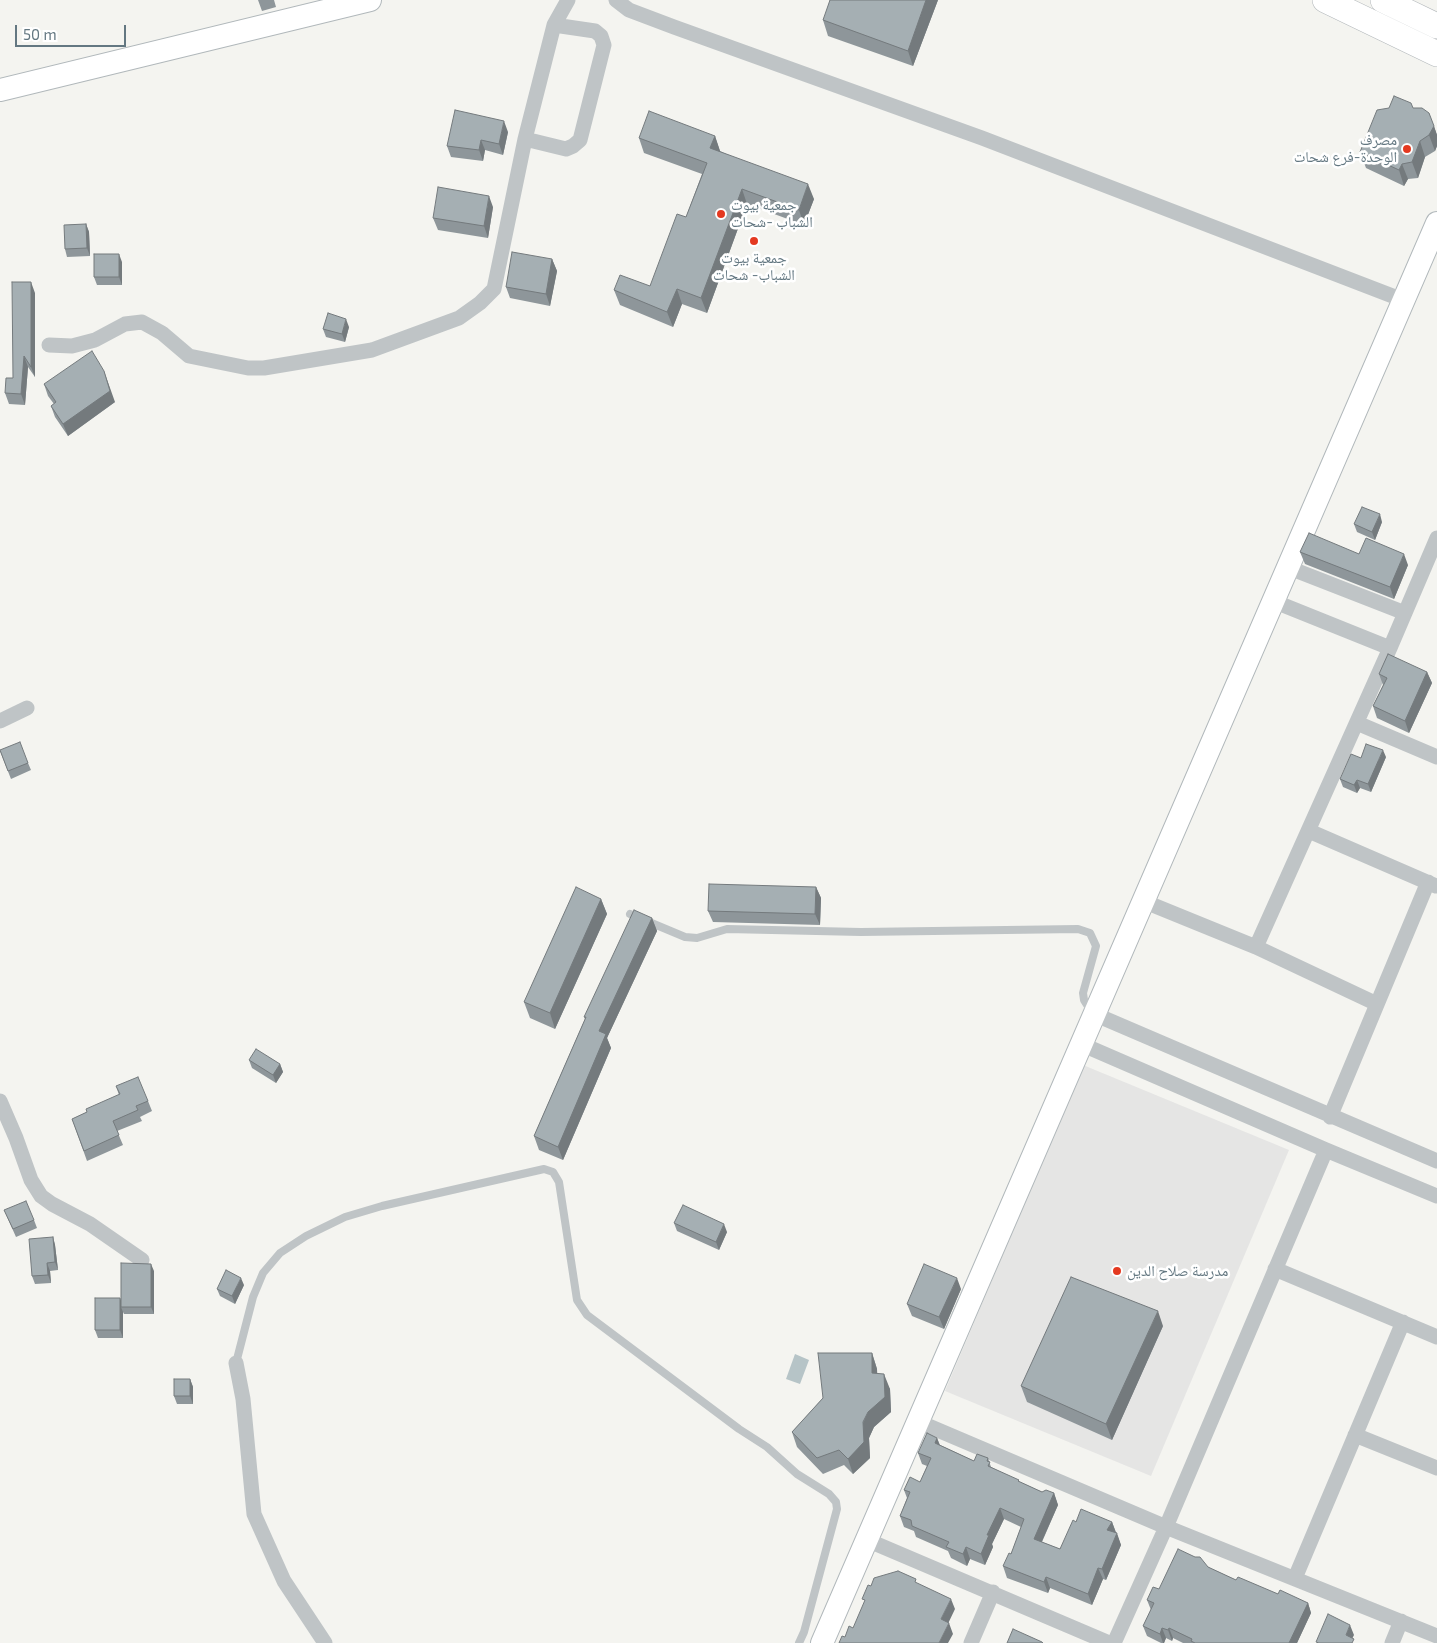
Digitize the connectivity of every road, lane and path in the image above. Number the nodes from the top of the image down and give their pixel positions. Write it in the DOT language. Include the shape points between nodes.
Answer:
graph roads {
  1 [pos="370,0"];
  2 [pos="568,0"];
  3 [pos="616,0"];
  4 [pos="1325,0"];
  5 [pos="1383,0"];
  6 [pos="554,25"];
  7 [pos="1437,26"];
  8 [pos="1437,54"];
  9 [pos="0,90"];
  10 [pos="525,139"];
  11 [pos="1437,223"];
  12 [pos="1403,300"];
  13 [pos="49,345"];
  14 [pos="1437,538"];
  15 [pos="1287,567"];
  16 [pos="1273,600"];
  17 [pos="1405,613"];
  18 [pos="1390,648"];
  19 [pos="27,708"];
  20 [pos="0,721"];
  21 [pos="1357,722"];
  22 [pos="1437,757"];
  23 [pos="1309,831"];
  24 [pos="1433,884"];
  25 [pos="1143,901"];
  26 [pos="630,914"];
  27 [pos="1256,947"];
  28 [pos="1377,1004"];
  29 [pos="1094,1014"];
  30 [pos="1081,1044"];
  31 [pos="0,1100"];
  32 [pos="1330,1117"];
  33 [pos="1326,1150"];
  34 [pos="1437,1161"];
  35 [pos="1437,1196"];
  36 [pos="142,1260"];
  37 [pos="1276,1269"];
  38 [pos="1403,1322"];
  39 [pos="1437,1337"];
  40 [pos="236,1363"];
  41 [pos="919,1422"];
  42 [pos="1355,1435"];
  43 [pos="1437,1468"];
  44 [pos="1166,1527"];
  45 [pos="867,1540"];
  46 [pos="1295,1578"];
  47 [pos="992,1592"];
  48 [pos="1401,1621"];
  49 [pos="1437,1636"];
  50 [pos="325,1643"];
  51 [pos="799,1643"];
  52 [pos="822,1643"];
  53 [pos="971,1643"];
  54 [pos="1109,1643"];
  55 [pos="1114,1643"];
  56 [pos="1392,1643"];
  1 -- 9 [label="street"];
  2 -- 6 [label="street"];
  3 -- 12 [label="street" via="629,10 982,138"];
  4 -- 8 [label="main road"];
  5 -- 7 [label="main road"];
  6 -- 10 [label="street"];
  6 -- 10 [label="street" via="595,31 602,36 604,45 600,64 580,140 566,148"];
  10 -- 13 [label="street" via="494,289 458,318 372,350 264,368 248,368 189,356 162,333 142,322 125,324 95,340 72,346"];
  11 -- 12 [label="street"];
  12 -- 15 [label="street"];
  14 -- 17 [label="street"];
  15 -- 16 [label="street"];
  15 -- 17 [label="street"];
  16 -- 18 [label="street"];
  16 -- 25 [label="street"];
  17 -- 18 [label="street"];
  18 -- 21 [label="street"];
  19 -- 20 [label="street"];
  21 -- 22 [label="street"];
  21 -- 23 [label="street"];
  23 -- 24 [label="street"];
  23 -- 27 [label="street"];
  24 -- 28 [label="street"];
  25 -- 27 [label="street"];
  25 -- 29 [label="street"];
  26 -- 29 [label="lane" via="697,938 726,930 1078,929 1090,933 1096,946 1083,993"];
  27 -- 28 [label="street"];
  28 -- 32 [label="street"];
  29 -- 30 [label="street"];
  29 -- 32 [label="street"];
  30 -- 33 [label="street"];
  30 -- 41 [label="street"];
  31 -- 36 [label="street" via="31,1180 41,1196 90,1224"];
  32 -- 34 [label="street"];
  33 -- 35 [label="street"];
  33 -- 37 [label="street"];
  37 -- 38 [label="street"];
  37 -- 44 [label="street"];
  38 -- 39 [label="street"];
  38 -- 42 [label="street"];
  40 -- 50 [label="street" via="243,1399 254,1514 284,1581"];
  40 -- 51 [label="lane" via="253,1297 263,1273 280,1253 306,1236 346,1217 382,1206 544,1169 553,1172 559,1182 577,1300 587,1314 836,1502 837,1509"];
  41 -- 44 [label="street"];
  41 -- 45 [label="street"];
  42 -- 43 [label="street"];
  42 -- 46 [label="street"];
  44 -- 46 [label="street"];
  44 -- 55 [label="street"];
  45 -- 47 [label="street"];
  45 -- 52 [label="street"];
  46 -- 48 [label="street"];
  47 -- 53 [label="street"];
  47 -- 54 [label="street"];
  48 -- 49 [label="street"];
  48 -- 56 [label="street"];
}
